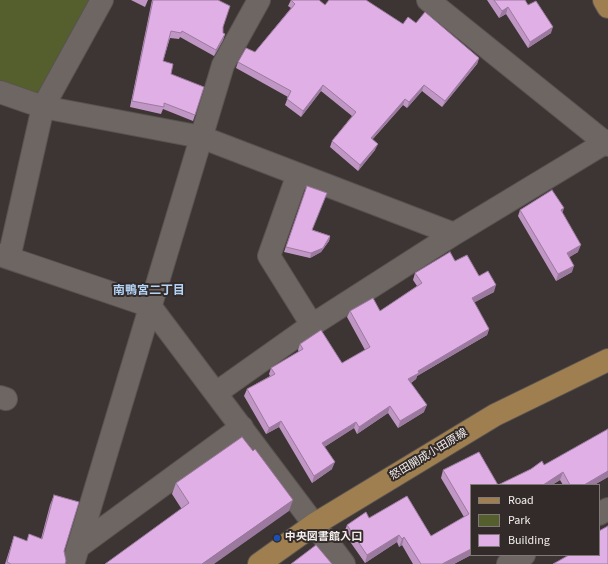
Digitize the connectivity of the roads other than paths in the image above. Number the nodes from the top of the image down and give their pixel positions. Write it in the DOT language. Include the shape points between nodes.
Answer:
graph roads {
  1 [pos="102,0"];
  2 [pos="260,0"];
  3 [pos="428,0"];
  4 [pos="604,0"];
  5 [pos="608,7"];
  6 [pos="0,92"];
  7 [pos="43,107"];
  8 [pos="200,137"];
  9 [pos="607,143"];
  10 [pos="298,174"];
  11 [pos="454,234"];
  12 [pos="5,256"];
  13 [pos="150,306"];
  14 [pos="312,325"];
  15 [pos="608,360"];
  16 [pos="216,393"];
  17 [pos="242,427"];
  18 [pos="315,524"];
  19 [pos="75,555"];
  20 [pos="522,556"];
  21 [pos="259,564"];
  22 [pos="344,564"];
  23 [pos="508,564"];
  1 -- 7 [label="street"];
  2 -- 8 [label="street" via="223,64"];
  3 -- 9 [label="street"];
  4 -- 5 [label="main road"];
  6 -- 7 [label="street"];
  7 -- 8 [label="street"];
  7 -- 12 [label="street"];
  8 -- 10 [label="street"];
  8 -- 13 [label="street"];
  9 -- 11 [label="street"];
  10 -- 11 [label="street"];
  10 -- 14 [label="street" via="269,256"];
  11 -- 14 [label="street"];
  12 -- 13 [label="street"];
  13 -- 16 [label="street"];
  13 -- 19 [label="street"];
  14 -- 16 [label="street"];
  15 -- 18 [label="main road, 怒田開成小田原線" via="495,415"];
  16 -- 17 [label="street"];
  17 -- 18 [label="street"];
  17 -- 19 [label="street"];
  18 -- 21 [label="main road, 怒田開成小田原線"];
  18 -- 22 [label="street"];
  20 -- 23 [label="street"];
}
